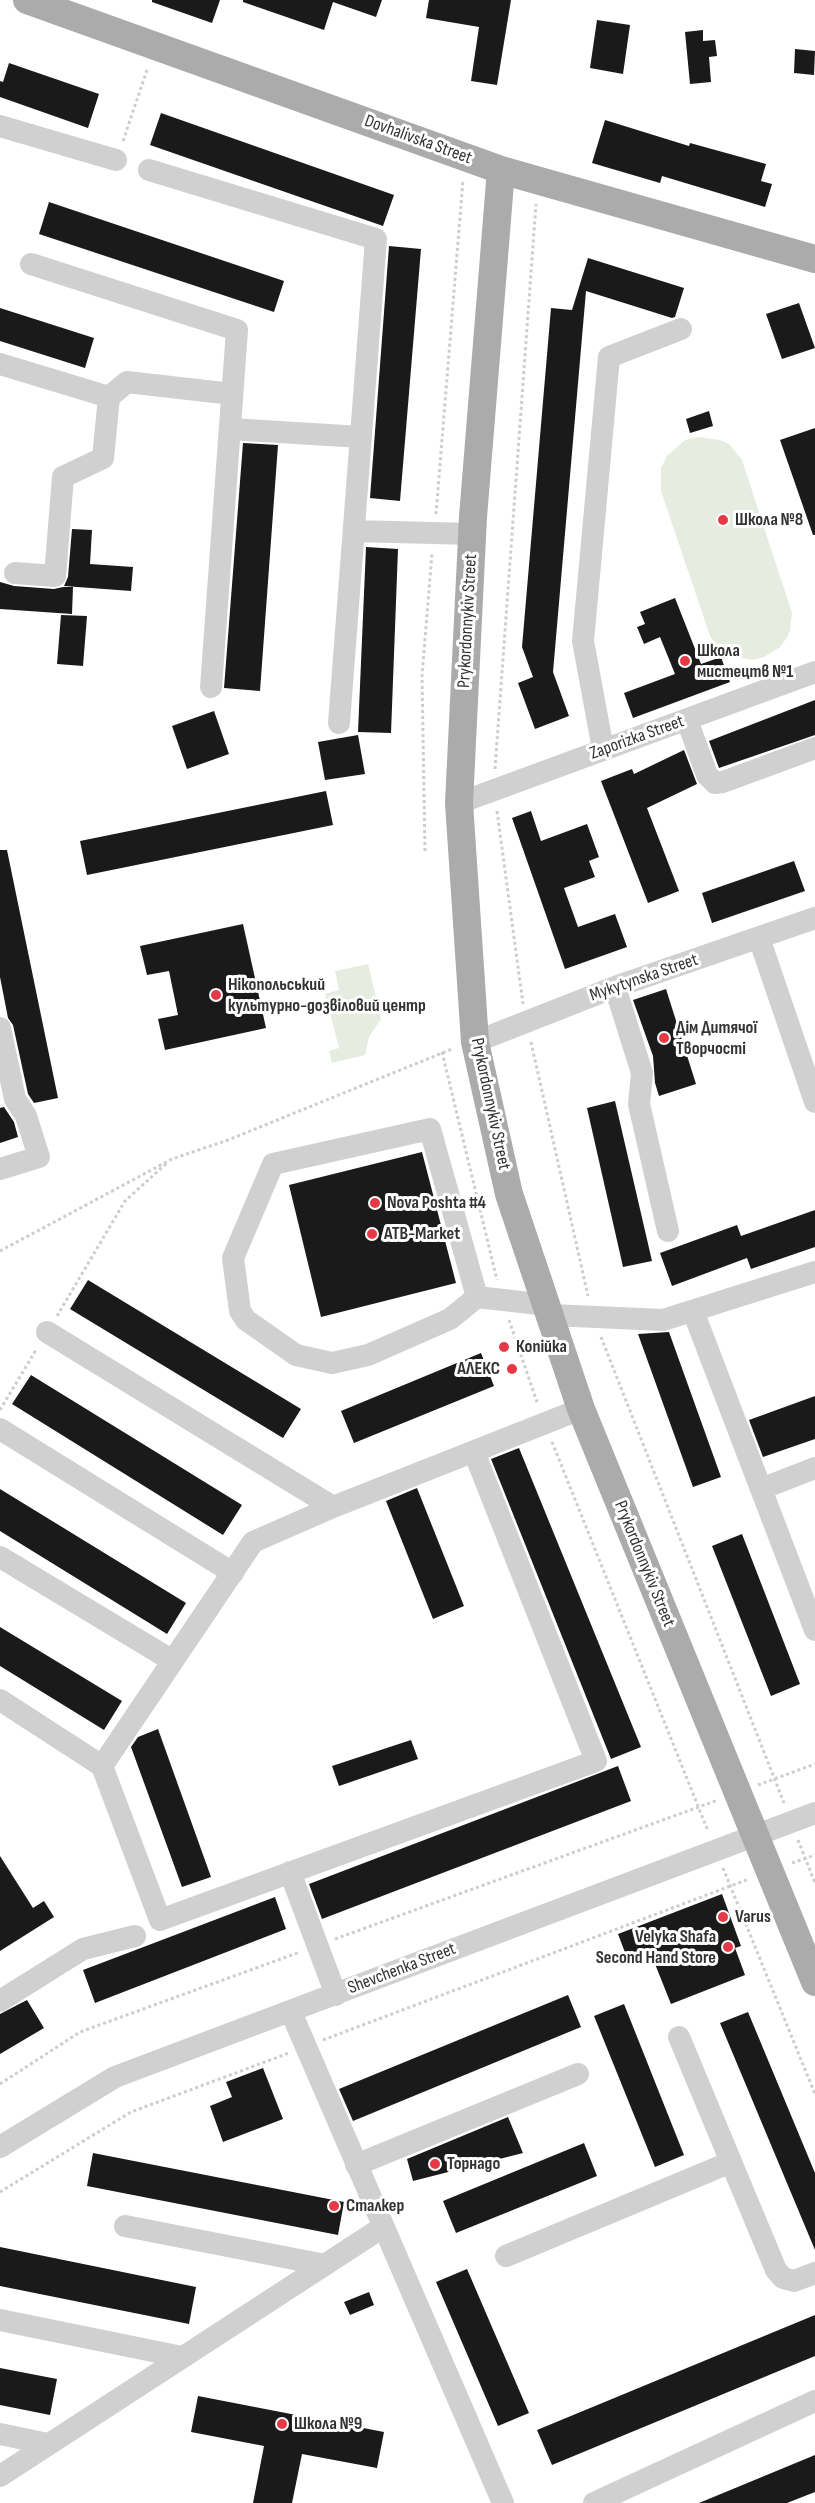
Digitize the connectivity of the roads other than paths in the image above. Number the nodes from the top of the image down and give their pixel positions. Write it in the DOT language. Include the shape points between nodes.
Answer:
graph roads {
  1 [pos="27,0"];
  2 [pos="0,126"];
  3 [pos="116,160"];
  4 [pos="149,170"];
  5 [pos="501,170"];
  6 [pos="815,259"];
  7 [pos="31,264"];
  8 [pos="681,329"];
  9 [pos="0,364"];
  10 [pos="232,394"];
  11 [pos="109,397"];
  12 [pos="230,429"];
  13 [pos="361,436"];
  14 [pos="354,531"];
  15 [pos="472,534"];
  16 [pos="15,573"];
  17 [pos="815,672"];
  18 [pos="211,687"];
  19 [pos="687,720"];
  20 [pos="339,723"];
  21 [pos="815,748"];
  22 [pos="603,749"];
  23 [pos="459,803"];
  24 [pos="815,918"];
  25 [pos="759,938"];
  26 [pos="615,987"];
  27 [pos="0,1028"];
  28 [pos="475,1042"];
  29 [pos="815,1102"];
  30 [pos="0,1169"];
  31 [pos="668,1231"];
  32 [pos="815,1272"];
  33 [pos="477,1297"];
  34 [pos="549,1310"];
  35 [pos="693,1311"];
  36 [pos="47,1332"];
  37 [pos="581,1409"];
  38 [pos="0,1429"];
  39 [pos="474,1452"];
  40 [pos="815,1468"];
  41 [pos="761,1489"];
  42 [pos="333,1507"];
  43 [pos="0,1557"];
  44 [pos="232,1573"];
  45 [pos="815,1630"];
  46 [pos="173,1661"];
  47 [pos="0,1700"];
  48 [pos="102,1766"];
  49 [pos="815,1813"];
  50 [pos="754,1835"];
  51 [pos="290,1872"];
  52 [pos="135,1936"];
  53 [pos="815,1982"];
  54 [pos="336,1995"];
  55 [pos="0,2001"];
  56 [pos="291,2012"];
  57 [pos="679,2037"];
  58 [pos="578,2074"];
  59 [pos="0,2147"];
  60 [pos="731,2162"];
  61 [pos="356,2165"];
  62 [pos="125,2226"];
  63 [pos="383,2227"];
  64 [pos="506,2256"];
  65 [pos="324,2265"];
  66 [pos="815,2273"];
  67 [pos="0,2320"];
  68 [pos="182,2357"];
  69 [pos="815,2401"];
  70 [pos="0,2434"];
  71 [pos="48,2444"];
  72 [pos="0,2476"];
  73 [pos="503,2503"];
  74 [pos="594,2503"];
  1 -- 5 [label="main road, Dovhalivska Street"];
  2 -- 3 [label="street"];
  4 -- 13 [label="street" via="376,239"];
  5 -- 6 [label="main road, Dovhalivska Street"];
  5 -- 15 [label="main road, Prykordonnykiv Street"];
  7 -- 10 [label="street" via="237,330"];
  8 -- 22 [label="street" via="609,357 584,641"];
  9 -- 11 [label="street"];
  10 -- 11 [label="street" via="127,382"];
  10 -- 12 [label="street"];
  11 -- 16 [label="street" via="103,458 63,477 55,576"];
  12 -- 13 [label="street"];
  12 -- 18 [label="street"];
  13 -- 14 [label="street"];
  14 -- 15 [label="street"];
  14 -- 20 [label="street"];
  15 -- 23 [label="main road, Prykordonnykiv Street"];
  17 -- 19 [label="street, Zaporizka Street"];
  19 -- 21 [label="street" via="707,776 715,783"];
  19 -- 22 [label="street, Zaporizka Street"];
  22 -- 23 [label="street, Zaporizka Street"];
  23 -- 28 [label="main road, Prykordonnykiv Street"];
  24 -- 25 [label="street, Mykytynska Street"];
  25 -- 26 [label="street, Mykytynska Street"];
  25 -- 29 [label="street"];
  26 -- 28 [label="street, Mykytynska Street"];
  26 -- 31 [label="street" via="642,1073 639,1104"];
  27 -- 30 [label="street" via="15,1099 26,1116 39,1157"];
  28 -- 34 [label="main road, Prykordonnykiv Street" via="509,1194"];
  32 -- 35 [label="street"];
  33 -- 33 [label="street" via="430,1129 273,1164 233,1258 240,1311 246,1320 296,1355 332,1363 368,1354 450,1319"];
  33 -- 34 [label="street"];
  34 -- 35 [label="street" via="593,1317 663,1320"];
  34 -- 37 [label="main road, Prykordonnykiv Street"];
  35 -- 41 [label="street"];
  36 -- 42 [label="street"];
  37 -- 39 [label="street"];
  37 -- 50 [label="main road, Prykordonnykiv Street"];
  38 -- 44 [label="street"];
  39 -- 42 [label="street"];
  39 -- 51 [label="street" via="596,1761"];
  40 -- 41 [label="street"];
  41 -- 45 [label="street"];
  42 -- 44 [label="street" via="253,1542"];
  43 -- 46 [label="street"];
  44 -- 46 [label="street"];
  46 -- 48 [label="street"];
  47 -- 48 [label="street"];
  48 -- 51 [label="street" via="160,1920"];
  49 -- 50 [label="street, Shevchenka Street"];
  50 -- 53 [label="main road, Prykordonnykiv Street"];
  50 -- 54 [label="street, Shevchenka Street"];
  51 -- 54 [label="street"];
  52 -- 55 [label="street" via="82,1949"];
  54 -- 56 [label="street, Shevchenka Street"];
  56 -- 59 [label="street, Shevchenka Street" via="115,2077"];
  56 -- 61 [label="street"];
  57 -- 60 [label="street"];
  58 -- 61 [label="street"];
  60 -- 64 [label="street"];
  60 -- 66 [label="street" via="776,2270 783,2278 794,2281"];
  61 -- 63 [label="street"];
  62 -- 65 [label="street"];
  63 -- 65 [label="street"];
  63 -- 73 [label="street"];
  65 -- 68 [label="street"];
  67 -- 68 [label="street"];
  68 -- 71 [label="street"];
  69 -- 74 [label="street"];
  70 -- 71 [label="street"];
  71 -- 72 [label="street"];
}
